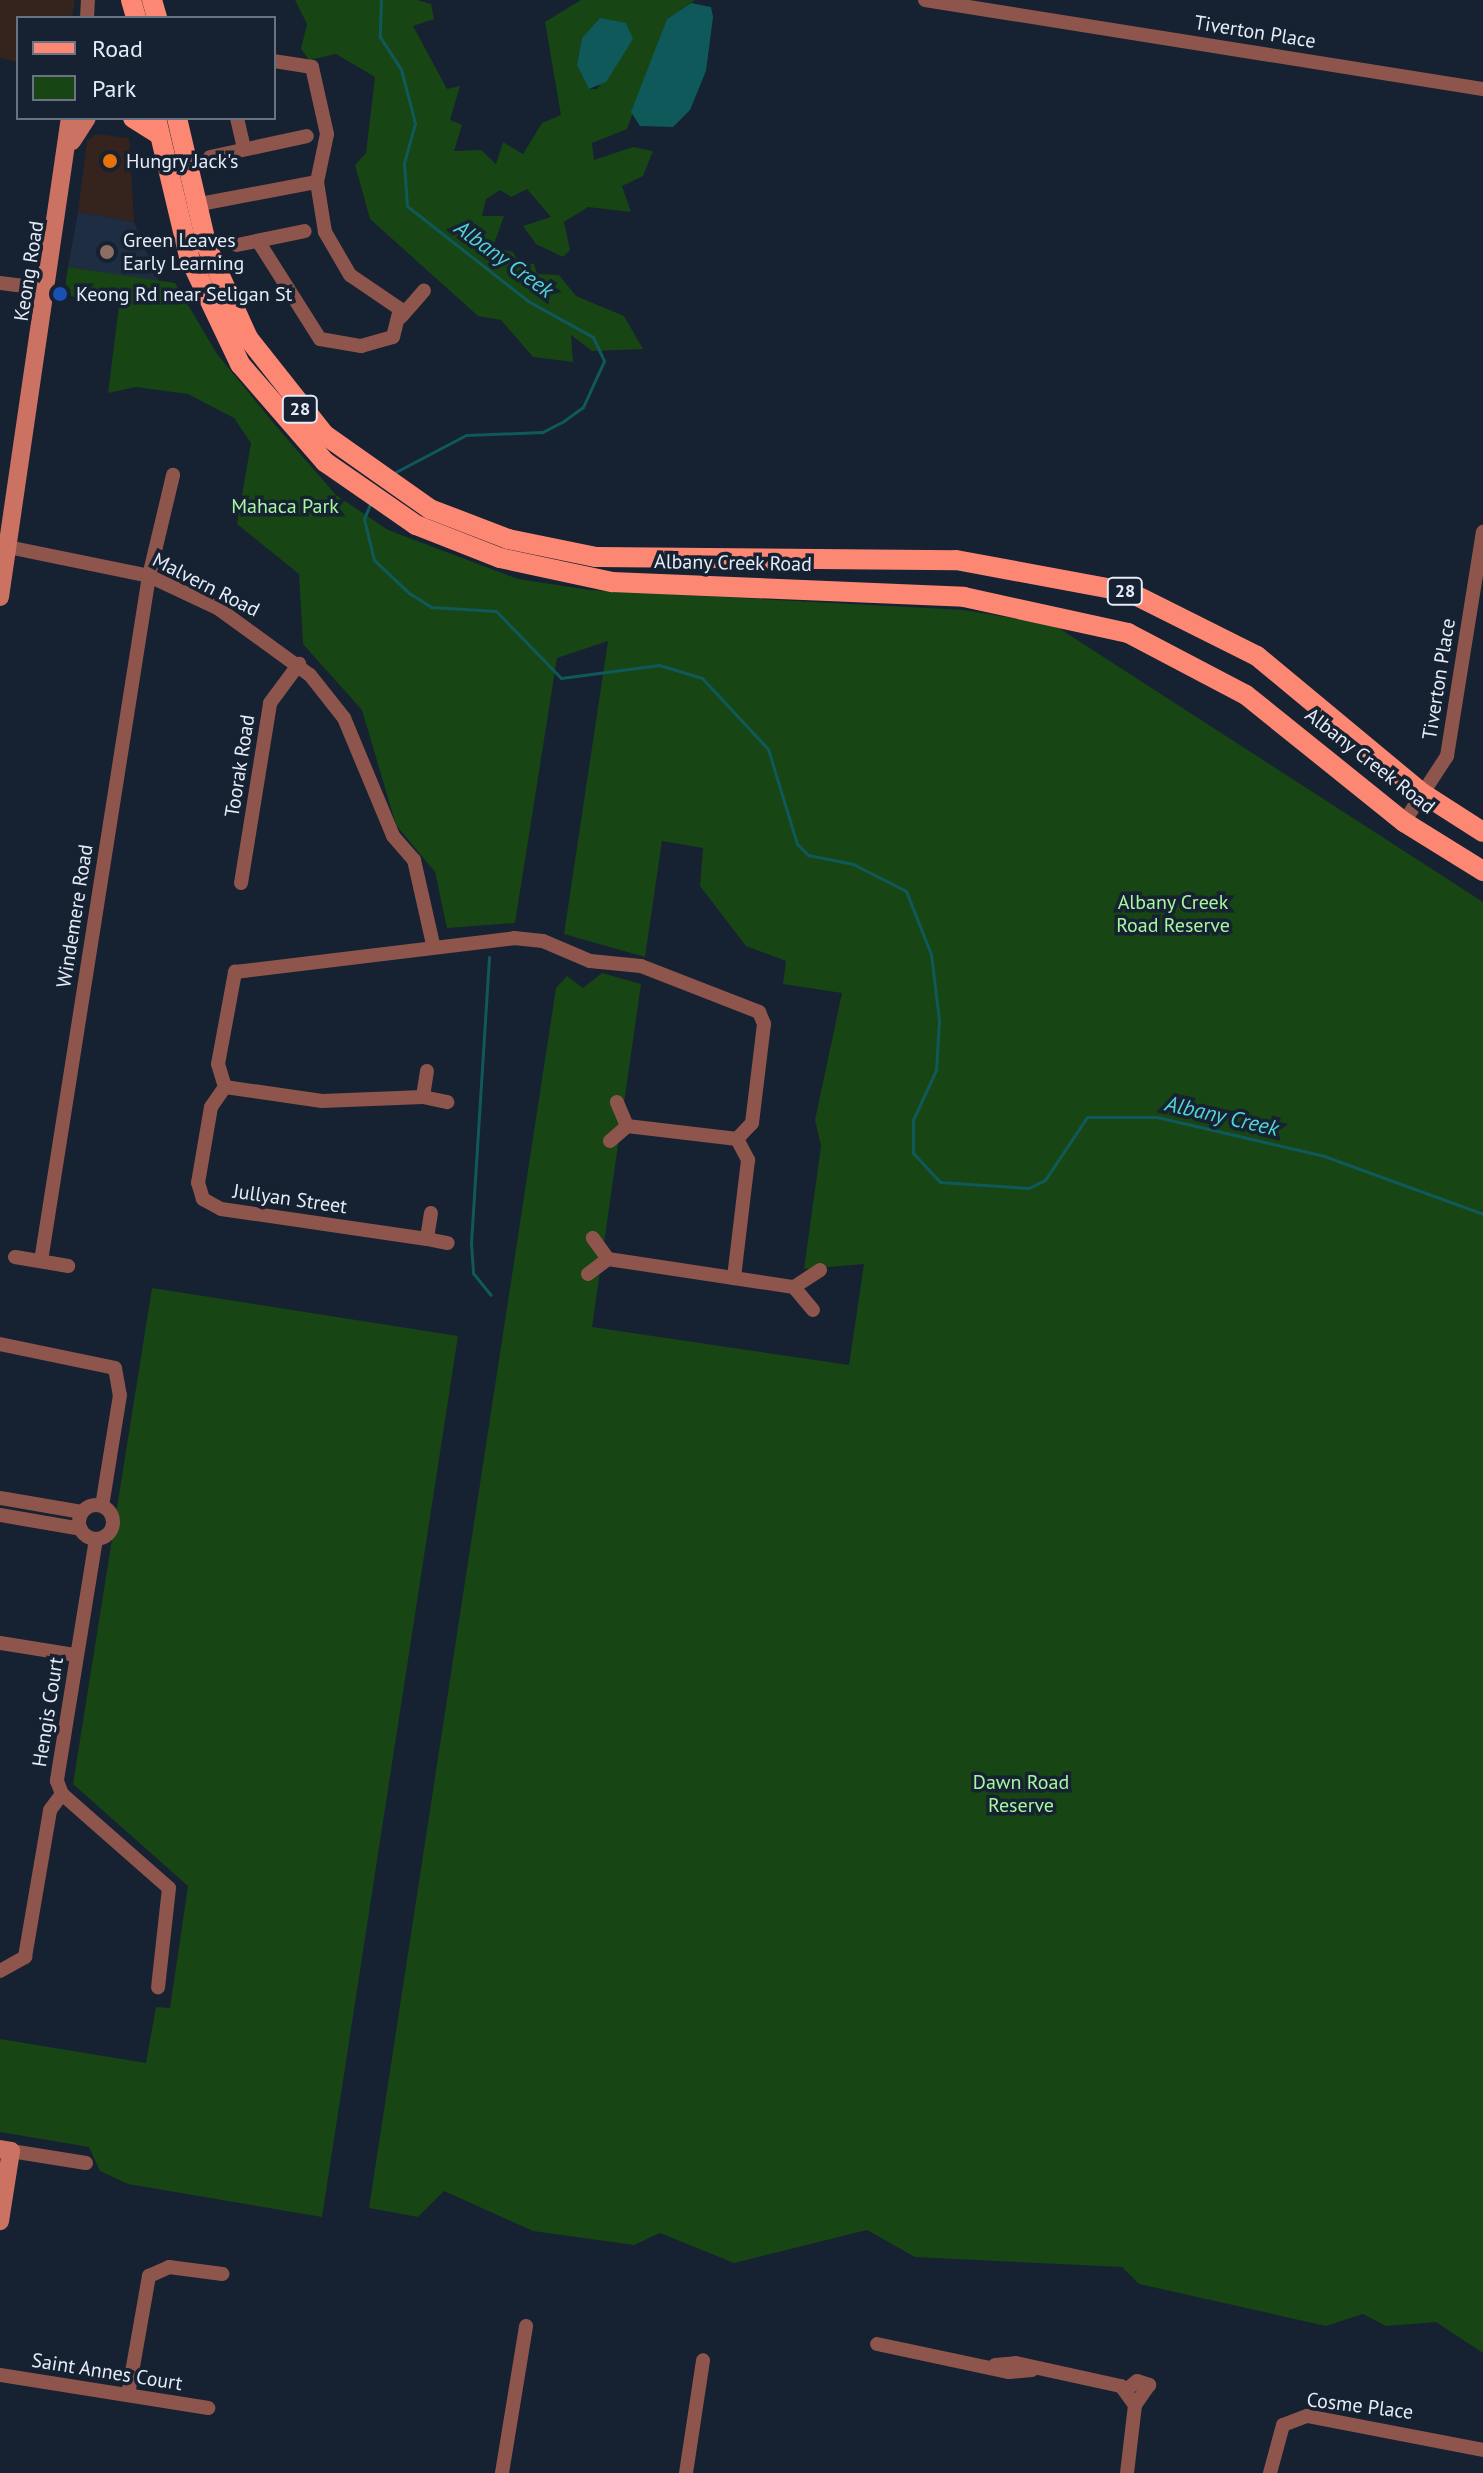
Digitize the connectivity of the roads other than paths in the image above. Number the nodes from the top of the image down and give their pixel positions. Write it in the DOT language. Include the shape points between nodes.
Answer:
graph roads {
  1 [pos="925,0"];
  2 [pos="276,61"];
  3 [pos="1483,89"];
  4 [pos="70,120"];
  5 [pos="86,120"];
  6 [pos="177,120"];
  7 [pos="237,120"];
  8 [pos="158,126"];
  9 [pos="307,136"];
  10 [pos="72,141"];
  11 [pos="244,149"];
  12 [pos="210,157"];
  13 [pos="317,182"];
  14 [pos="195,205"];
  15 [pos="305,231"];
  16 [pos="258,241"];
  17 [pos="237,245"];
  18 [pos="0,283"];
  19 [pos="48,289"];
  20 [pos="424,291"];
  21 [pos="401,317"];
  22 [pos="239,344"];
  23 [pos="173,475"];
  24 [pos="390,498"];
  25 [pos="1483,532"];
  26 [pos="8,547"];
  27 [pos="149,576"];
  28 [pos="0,597"];
  29 [pos="299,664"];
  30 [pos="1422,793"];
  31 [pos="1404,822"];
  32 [pos="1483,832"];
  33 [pos="1483,871"];
  34 [pos="241,883"];
  35 [pos="433,944"];
  36 [pos="427,1071"];
  37 [pos="225,1087"];
  38 [pos="423,1097"];
  39 [pos="447,1102"];
  40 [pos="617,1102"];
  41 [pos="627,1126"];
  42 [pos="737,1139"];
  43 [pos="610,1141"];
  44 [pos="431,1213"];
  45 [pos="593,1238"];
  46 [pos="427,1239"];
  47 [pos="448,1243"];
  48 [pos="15,1257"];
  49 [pos="608,1259"];
  50 [pos="41,1261"];
  51 [pos="68,1266"];
  52 [pos="820,1270"];
  53 [pos="588,1274"];
  54 [pos="734,1278"];
  55 [pos="794,1287"];
  56 [pos="813,1310"];
  57 [pos="0,1344"];
  58 [pos="0,1498"];
  59 [pos="102,1506"];
  60 [pos="82,1512"];
  61 [pos="0,1515"];
  62 [pos="81,1529"];
  63 [pos="96,1539"];
  64 [pos="0,1643"];
  65 [pos="76,1655"];
  66 [pos="62,1794"];
  67 [pos="0,1971"];
  68 [pos="158,1987"];
  69 [pos="6,2150"];
  70 [pos="86,2163"];
  71 [pos="0,2221"];
  72 [pos="223,2274"];
  73 [pos="526,2326"];
  74 [pos="877,2344"];
  75 [pos="703,2360"];
  76 [pos="0,2375"];
  77 [pos="1126,2390"];
  78 [pos="128,2395"];
  79 [pos="1135,2405"];
  80 [pos="208,2408"];
  81 [pos="1483,2450"];
  82 [pos="502,2473"];
  83 [pos="686,2473"];
  84 [pos="1127,2473"];
  85 [pos="1270,2473"];
  1 -- 3 [label="street, Tiverton Place"];
  2 -- 13 [label="street" via="312,67 327,134"];
  4 -- 10 [label="street, Keong Road"];
  5 -- 10 [label="street, Keong Road"];
  6 -- 14 [label="main road, Albany Creek Road / 28"];
  7 -- 11 [label="street"];
  8 -- 22 [label="main road, Albany Creek Road / 28" via="189,257"];
  9 -- 11 [label="street"];
  10 -- 19 [label="street, Keong Road"];
  11 -- 12 [label="street"];
  13 -- 14 [label="street"];
  13 -- 21 [label="street" via="325,232 350,275"];
  14 -- 22 [label="main road, Albany Creek Road / 28"];
  15 -- 16 [label="street"];
  16 -- 17 [label="street"];
  16 -- 21 [label="street" via="320,339 382,343 393,337"];
  18 -- 19 [label="street"];
  19 -- 26 [label="street, Keong Road"];
  20 -- 21 [label="street"];
  22 -- 24 [label="main road, Albany Creek Road / 28" via="296,435"];
  23 -- 27 [label="street, Windemere Road"];
  24 -- 30 [label="main road, Albany Creek Road / 28" via="558,552 956,560 1129,592 1257,656"];
  24 -- 31 [label="main road, Albany Creek Road / 28" via="478,551 590,579 964,597 1128,633 1246,695"];
  25 -- 30 [label="street, Tiverton Place" via="1447,756"];
  26 -- 27 [label="street, Malvern Road"];
  26 -- 28 [label="street, Keong Road"];
  27 -- 29 [label="street, Malvern Road" via="219,609"];
  27 -- 50 [label="street, Windemere Road"];
  29 -- 34 [label="street, Toorak Road" via="270,703"];
  29 -- 35 [label="street, Malvern Road" via="344,718 393,836 414,860"];
  30 -- 31 [label="street, Tiverton Place"];
  30 -- 32 [label="main road, Albany Creek Road / 28"];
  31 -- 33 [label="main road, Albany Creek Road / 28"];
  35 -- 37 [label="street" via="235,972 218,1064"];
  35 -- 42 [label="street" via="543,941 574,957 641,966 759,1012 764,1024 752,1123"];
  36 -- 38 [label="street"];
  37 -- 38 [label="street" via="322,1101"];
  37 -- 46 [label="street, Jullyan Street" via="211,1107 198,1183 212,1206"];
  38 -- 39 [label="street"];
  40 -- 41 [label="street"];
  41 -- 42 [label="street"];
  41 -- 43 [label="street"];
  42 -- 54 [label="street" via="748,1160"];
  44 -- 46 [label="street"];
  45 -- 49 [label="street"];
  46 -- 47 [label="street, Jullyan Street"];
  48 -- 50 [label="street"];
  49 -- 53 [label="street"];
  49 -- 54 [label="street"];
  50 -- 51 [label="street"];
  52 -- 55 [label="street"];
  54 -- 55 [label="street"];
  55 -- 56 [label="street"];
  57 -- 59 [label="street" via="115,1368 120,1395"];
  58 -- 60 [label="street"];
  59 -- 60 [label="street"];
  59 -- 63 [label="street, Hengis Court" via="112,1527"];
  60 -- 62 [label="street"];
  61 -- 62 [label="street"];
  62 -- 63 [label="street"];
  63 -- 65 [label="street, Hengis Court"];
  64 -- 65 [label="street"];
  65 -- 66 [label="street, Hengis Court" via="58,1769"];
  66 -- 67 [label="street" via="50,1810 25,1957"];
  66 -- 68 [label="street, Hengis Court" via="169,1888"];
  69 -- 70 [label="street"];
  69 -- 71 [label="street"];
  72 -- 78 [label="street" via="169,2267 149,2276"];
  73 -- 82 [label="street"];
  74 -- 77 [label="street"];
  75 -- 83 [label="street"];
  76 -- 78 [label="street, Saint Annes Court"];
  77 -- 79 [label="street"];
  77 -- 79 [label="street" via="1137,2381 1149,2385"];
  78 -- 80 [label="street, Saint Annes Court"];
  79 -- 84 [label="street"];
  81 -- 85 [label="street, Cosme Place" via="1307,2416 1283,2425"];
}
